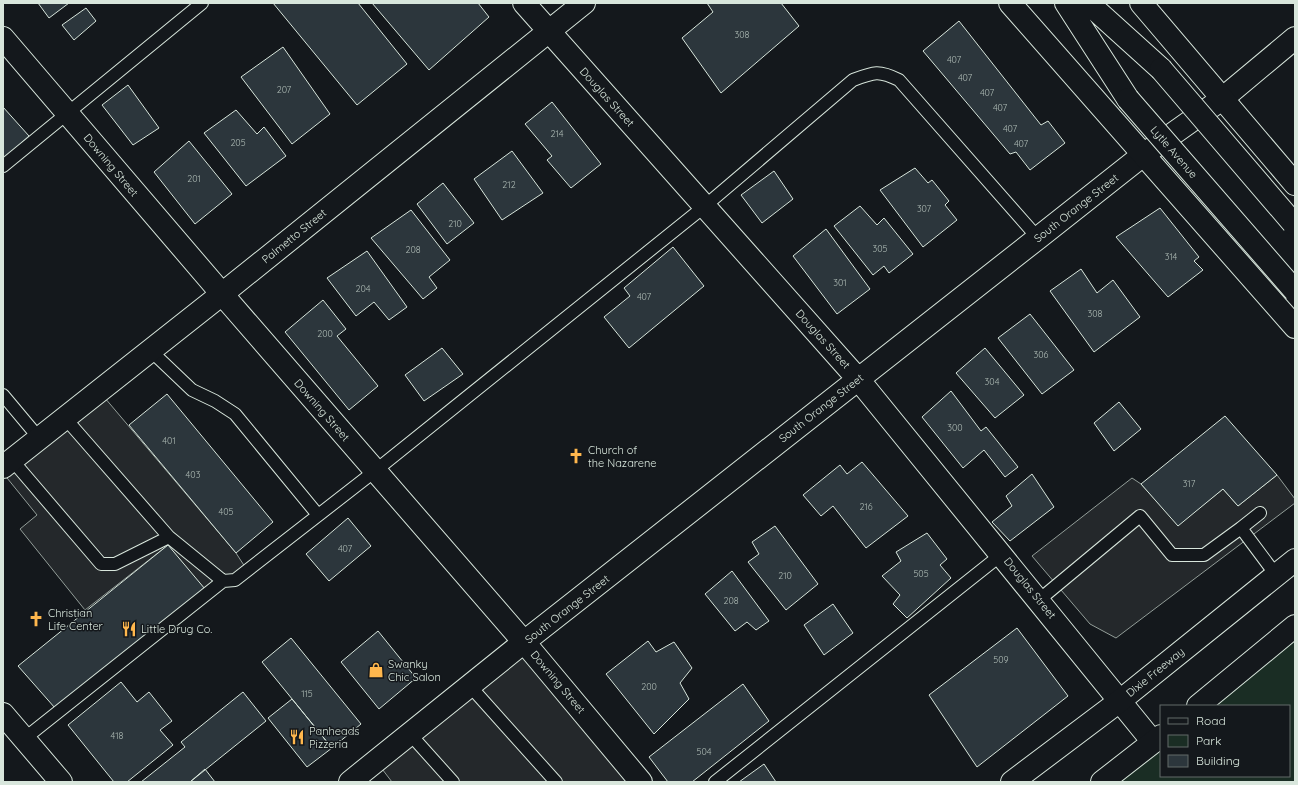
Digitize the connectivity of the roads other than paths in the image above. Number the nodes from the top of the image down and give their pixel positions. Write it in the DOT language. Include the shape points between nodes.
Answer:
graph roads {
  1 [pos="202,3"];
  2 [pos="524,3"];
  3 [pos="584,3"];
  4 [pos="1010,3"];
  5 [pos="1066,3"];
  6 [pos="1088,3"];
  7 [pos="1141,3"];
  8 [pos="548,31"];
  9 [pos="3,38"];
  10 [pos="1295,38"];
  11 [pos="1222,99"];
  12 [pos="68,114"];
  13 [pos="1143,155"];
  14 [pos="3,166"];
  15 [pos="1295,184"];
  16 [pos="705,206"];
  17 [pos="1295,225"];
  18 [pos="1038,238"];
  19 [pos="1295,292"];
  20 [pos="222,294"];
  21 [pos="1295,327"];
  22 [pos="150,350"];
  23 [pos="858,379"];
  24 [pos="3,395"];
  25 [pos="64,418"];
  26 [pos="39,438"];
  27 [pos="8,463"];
  28 [pos="376,471"];
  29 [pos="1260,513"];
  30 [pos="318,515"];
  31 [pos="1242,528"];
  32 [pos="169,537"];
  33 [pos="1002,554"];
  34 [pos="1295,560"];
  35 [pos="1276,575"];
  36 [pos="223,581"];
  37 [pos="1039,600"];
  38 [pos="1295,626"];
  39 [pos="524,642"];
  40 [pos="470,686"];
  41 [pos="1121,700"];
  42 [pos="1199,705"];
  43 [pos="3,714"];
  44 [pos="410,734"];
  45 [pos="24,739"];
  46 [pos="1157,739"];
  47 [pos="61,782"];
  48 [pos="350,782"];
  49 [pos="453,782"];
  50 [pos="556,782"];
  51 [pos="641,782"];
  52 [pos="715,782"];
  53 [pos="1012,782"];
  54 [pos="1102,782"];
  1 -- 12 [label="lane"];
  2 -- 8 [label="street, Douglas Street"];
  3 -- 8 [label="street, Palmetto Street"];
  4 -- 13 [label="street"];
  5 -- 19 [label="street, Lytle Avenue, bridge" via="1128,99"];
  6 -- 17 [label="street, bridge" via="1161,69"];
  7 -- 11 [label="street"];
  8 -- 16 [label="street, Douglas Street"];
  8 -- 20 [label="street, Palmetto Street"];
  9 -- 12 [label="street, Downing Street"];
  10 -- 11 [label="street, South Orange Street"];
  11 -- 13 [label="street, South Orange Street"];
  11 -- 15 [label="street"];
  12 -- 14 [label="lane"];
  12 -- 20 [label="street, Downing Street"];
  13 -- 18 [label="street, South Orange Street"];
  13 -- 21 [label="street"];
  16 -- 18 [label="lane" via="853,80 870,73 885,73 899,80"];
  16 -- 23 [label="street, Douglas Street"];
  16 -- 28 [label="lane"];
  18 -- 23 [label="street, South Orange Street"];
  20 -- 22 [label="street, Palmetto Street"];
  20 -- 28 [label="street, Downing Street"];
  22 -- 25 [label="street, Palmetto Street"];
  22 -- 30 [label="lane" via="192,390 235,414"];
  23 -- 33 [label="street, Douglas Street"];
  23 -- 39 [label="street, South Orange Street"];
  24 -- 26 [label="lane"];
  25 -- 26 [label="street, Palmetto Street"];
  25 -- 32 [label="lane"];
  26 -- 27 [label="street, Palmetto Street"];
  27 -- 32 [label="lane" via="101,564 115,564"];
  28 -- 30 [label="lane"];
  28 -- 39 [label="street, Downing Street"];
  29 -- 31 [label="lane"];
  30 -- 36 [label="lane" via="235,580"];
  31 -- 35 [label="lane"];
  31 -- 37 [label="lane" via="1204,555 1172,555 1140,516"];
  32 -- 36 [label="lane"];
  33 -- 37 [label="street, Douglas Street"];
  33 -- 52 [label="lane"];
  34 -- 35 [label="street, Dixie Freeway"];
  35 -- 41 [label="street, Dixie Freeway"];
  36 -- 45 [label="lane"];
  37 -- 41 [label="street, Douglas Street"];
  38 -- 42 [label="street"];
  39 -- 40 [label="street, South Orange Street"];
  39 -- 51 [label="street, Downing Street"];
  40 -- 44 [label="street, South Orange Street"];
  40 -- 50 [label="lane"];
  41 -- 46 [label="street, Douglas Street"];
  41 -- 53 [label="street, Dixie Freeway"];
  43 -- 45 [label="street"];
  44 -- 48 [label="street, South Orange Street"];
  44 -- 49 [label="lane"];
  45 -- 47 [label="street"];
  46 -- 54 [label="street"];
}
